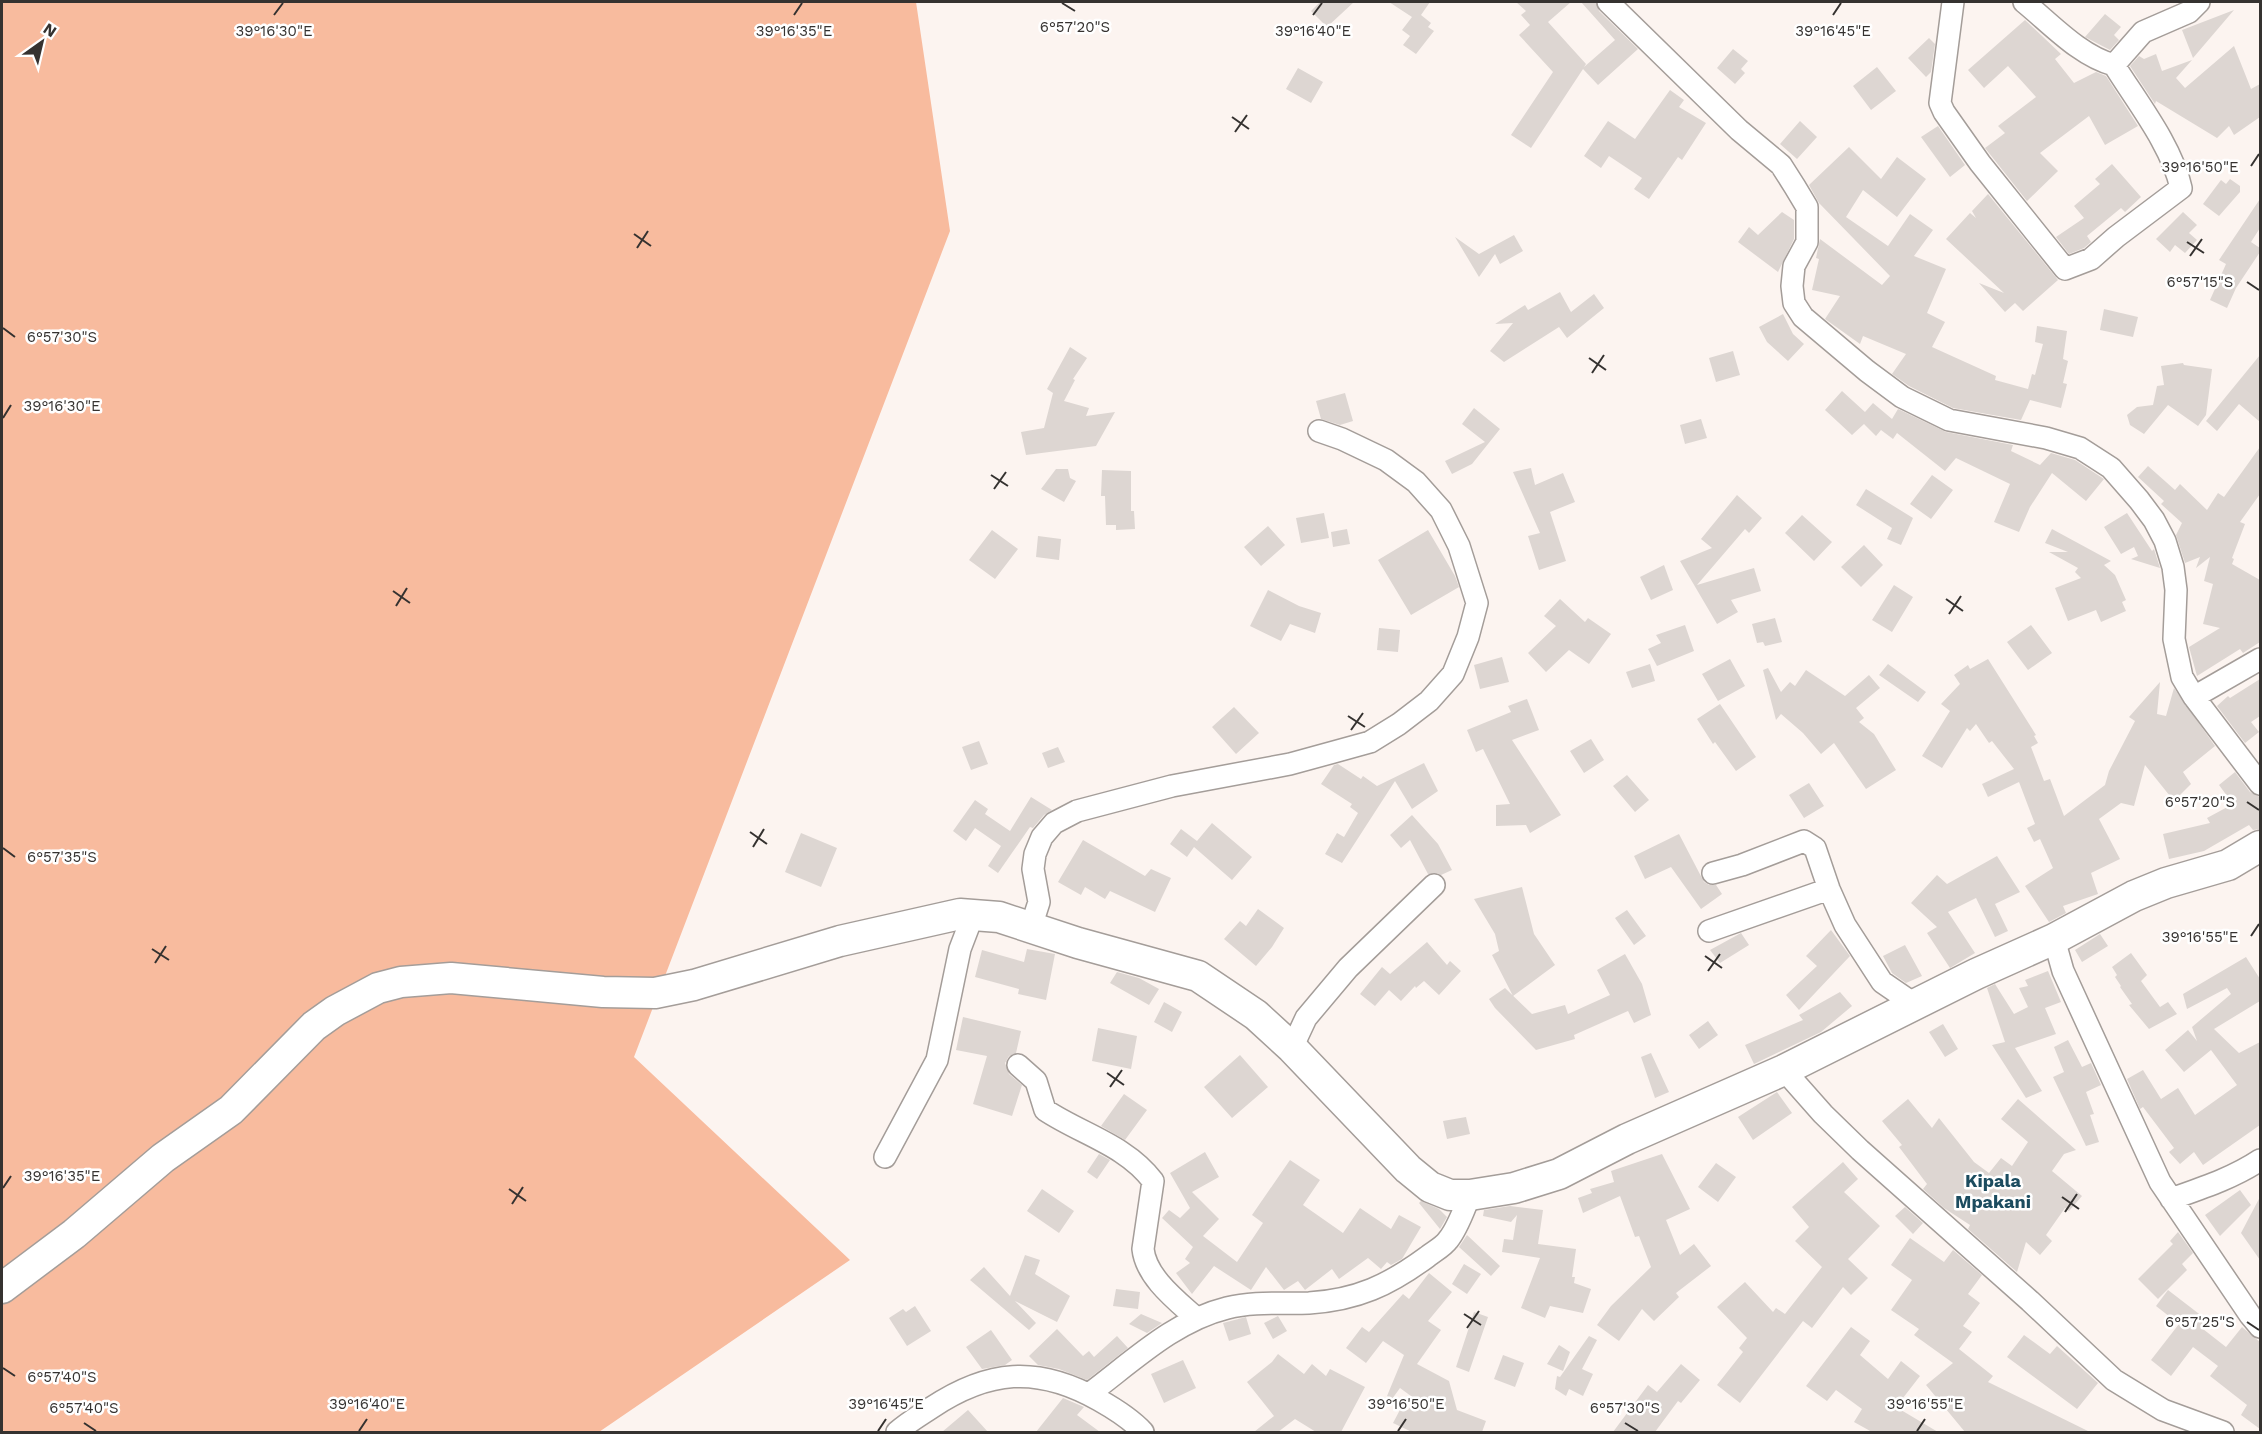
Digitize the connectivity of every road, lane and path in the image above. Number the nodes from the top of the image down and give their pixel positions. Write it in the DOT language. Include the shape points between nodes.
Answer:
graph roads {
  1 [pos="1608,2"];
  2 [pos="1953,2"];
  3 [pos="2024,2"];
  4 [pos="2199,2"];
  5 [pos="2114,65"];
  6 [pos="1319,431"];
  7 [pos="2260,658"];
  8 [pos="2194,697"];
  9 [pos="2260,784"];
  10 [pos="2260,846"];
  11 [pos="1713,873"];
  12 [pos="1434,885"];
  13 [pos="1829,889"];
  14 [pos="973,915"];
  15 [pos="1031,927"];
  16 [pos="1709,931"];
  17 [pos="2054,939"];
  18 [pos="1914,1004"];
  19 [pos="1292,1047"];
  20 [pos="1018,1065"];
  21 [pos="1784,1070"];
  22 [pos="885,1157"];
  23 [pos="2260,1160"];
  24 [pos="1470,1195"];
  25 [pos="2171,1199"];
  26 [pos="2,1288"];
  27 [pos="1196,1318"];
  28 [pos="2260,1327"];
  29 [pos="1089,1394"];
  30 [pos="906,1430"];
  31 [pos="1143,1432"];
  32 [pos="2223,1432"];
  1 -- 8 [label="street" via="1780,165 1795,187 1807,207 1807,242 1794,266 1792,286 1794,303 1803,316 1902,397 1949,420 2080,448 2111,468 2139,500 2165,541 2173,567 2174,639 2182,677"];
  2 -- 5 [label="street" via="1940,103 1980,164 2065,269 2091,259 2181,188 2168,151"];
  3 -- 5 [label="street" via="2071,41"];
  4 -- 5 [label="street" via="2189,12 2143,32"];
  6 -- 15 [label="street" via="1386,460 1416,482 1441,510 1459,546 1477,603 1453,674 1429,701 1370,742 1290,764 1172,786 1077,812 1054,823 1035,854 1033,868 1039,902"];
  7 -- 8 [label="street"];
  8 -- 9 [label="street"];
  10 -- 17 [label="main road" via="2228,865 2134,896"];
  11 -- 13 [label="street" via="1804,841 1815,848"];
  12 -- 19 [label="street" via="1348,968 1306,1018"];
  13 -- 16 [label="street"];
  13 -- 18 [label="street" via="1845,925 1882,982"];
  14 -- 15 [label="main road" via="999,917"];
  14 -- 22 [label="street" via="960,949 937,1060"];
  14 -- 26 [label="main road" via="934,919 840,941 655,993 451,978 378,988 314,1026 231,1110 164,1158"];
  15 -- 19 [label="main road" via="1198,976 1256,1015"];
  17 -- 18 [label="main road"];
  17 -- 25 [label="street" via="2063,971"];
  18 -- 21 [label="main road"];
  19 -- 24 [label="main road" via="1408,1169 1430,1187 1450,1195"];
  20 -- 27 [label="street" via="1036,1081 1045,1110 1128,1156 1153,1181 1144,1259 1170,1294"];
  21 -- 24 [label="main road" via="1627,1139 1559,1174 1514,1188"];
  21 -- 32 [label="street" via="1860,1150 2114,1380 2163,1410"];
  23 -- 25 [label="street" via="2225,1179"];
  24 -- 27 [label="street" via="1448,1241 1400,1278 1374,1290 1324,1301 1228,1307"];
  25 -- 28 [label="street"];
  27 -- 29 [label="street"];
  29 -- 30 [label="street" via="1066,1384 1006,1376 956,1391"];
  29 -- 31 [label="street"];
}
